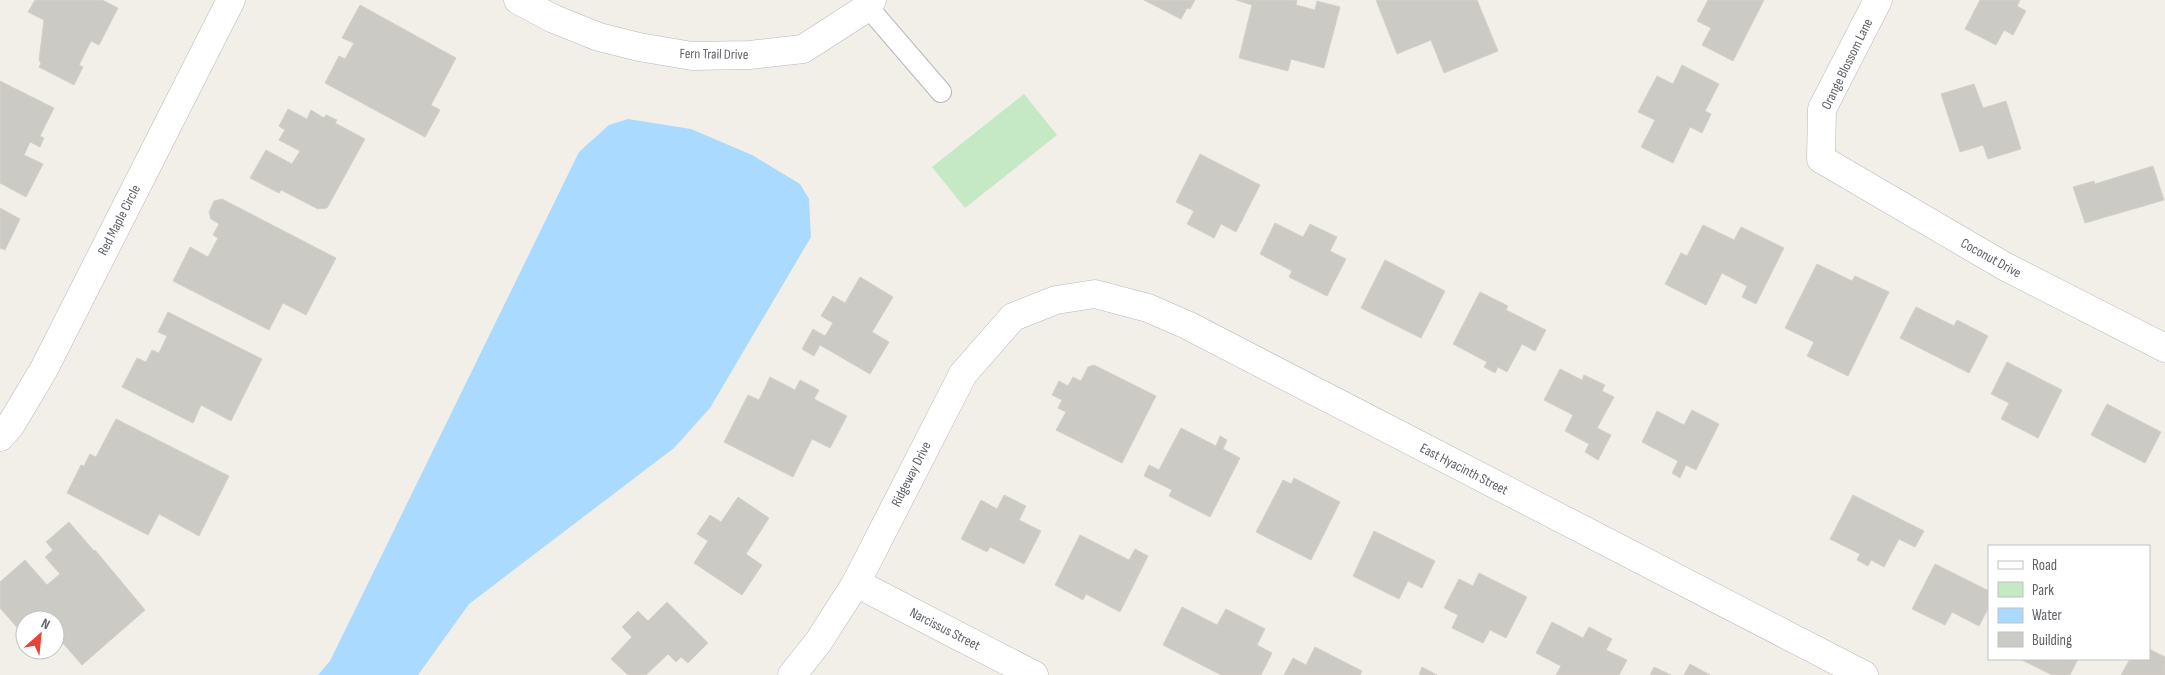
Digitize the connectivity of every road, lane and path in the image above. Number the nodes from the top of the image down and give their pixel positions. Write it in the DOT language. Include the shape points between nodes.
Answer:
graph roads {
  1 [pos="231,0"];
  2 [pos="518,0"];
  3 [pos="1878,0"];
  4 [pos="870,4"];
  5 [pos="941,92"];
  6 [pos="1821,159"];
  7 [pos="1056,300"];
  8 [pos="2165,348"];
  9 [pos="0,437"];
  10 [pos="856,583"];
  11 [pos="792,675"];
  12 [pos="1034,675"];
  13 [pos="1864,675"];
  1 -- 9 [label="street, Red Maple Circle" via="44,369"];
  2 -- 4 [label="street, Fern Trail Drive" via="599,37 639,48 692,56 749,55 803,49"];
  3 -- 6 [label="street, Orange Blossom Lane" via="1822,109"];
  4 -- 5 [label="lane"];
  6 -- 8 [label="street, Coconut Drive" via="2006,267"];
  7 -- 10 [label="street, Ridgeway Drive" via="1013,317 963,374"];
  7 -- 13 [label="street, East Hyacinth Street" via="1095,294 1148,308 1187,325"];
  10 -- 11 [label="street, Ridgeway Drive"];
  10 -- 12 [label="street, Narcissus Street"];
}
